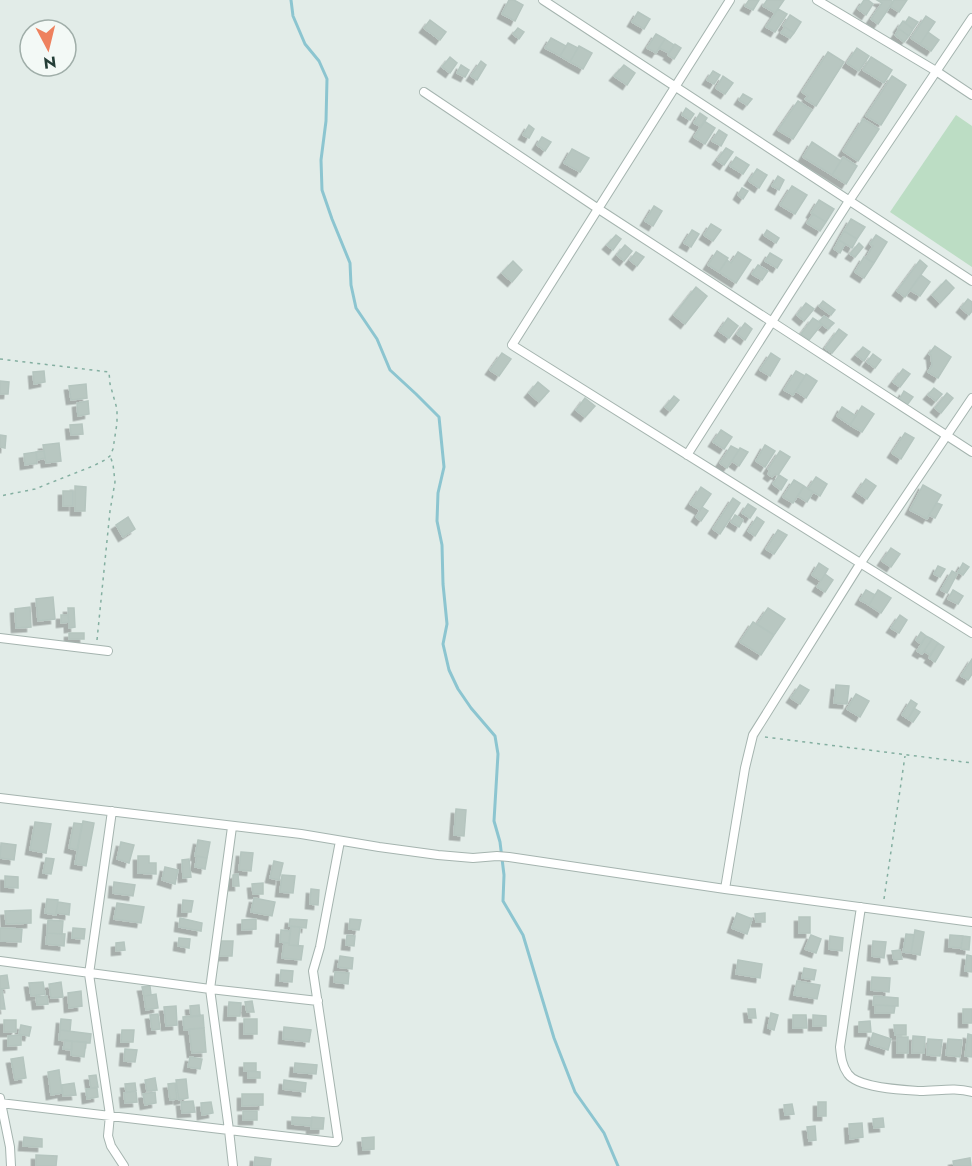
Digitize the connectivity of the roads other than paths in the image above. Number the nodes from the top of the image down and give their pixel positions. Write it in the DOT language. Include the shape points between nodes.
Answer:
graph roads {
  1 [pos="543,0"];
  2 [pos="730,0"];
  3 [pos="817,0"];
  4 [pos="972,18"];
  5 [pos="936,71"];
  6 [pos="675,86"];
  7 [pos="424,92"];
  8 [pos="972,95"];
  9 [pos="849,201"];
  10 [pos="597,208"];
  11 [pos="972,282"];
  12 [pos="772,323"];
  13 [pos="972,398"];
  14 [pos="946,436"];
  15 [pos="972,452"];
  16 [pos="687,455"];
  17 [pos="860,564"];
  18 [pos="972,633"];
  19 [pos="0,638"];
  20 [pos="108,651"];
  21 [pos="0,798"];
  22 [pos="112,811"];
  23 [pos="232,826"];
  24 [pos="340,841"];
  25 [pos="725,889"];
  26 [pos="861,907"];
  27 [pos="972,922"];
  28 [pos="0,961"];
  29 [pos="89,974"];
  30 [pos="210,989"];
  31 [pos="318,1001"];
  32 [pos="972,1092"];
  33 [pos="0,1101"];
  34 [pos="110,1115"];
  35 [pos="229,1130"];
  36 [pos="11,1166"];
  37 [pos="124,1166"];
  38 [pos="233,1166"];
  1 -- 6 [label="street"];
  2 -- 6 [label="street"];
  3 -- 5 [label="street"];
  4 -- 5 [label="street"];
  5 -- 8 [label="street"];
  5 -- 9 [label="street"];
  6 -- 9 [label="street"];
  6 -- 10 [label="street"];
  7 -- 10 [label="street"];
  9 -- 11 [label="street"];
  9 -- 12 [label="street"];
  10 -- 12 [label="street"];
  10 -- 16 [label="street" via="512,345"];
  12 -- 14 [label="street"];
  12 -- 16 [label="street"];
  13 -- 14 [label="street"];
  14 -- 15 [label="street"];
  14 -- 17 [label="street"];
  16 -- 17 [label="street"];
  17 -- 18 [label="street"];
  17 -- 25 [label="street" via="753,735"];
  19 -- 20 [label="street"];
  21 -- 22 [label="street"];
  22 -- 23 [label="street"];
  22 -- 29 [label="street"];
  23 -- 24 [label="street"];
  23 -- 30 [label="street"];
  24 -- 25 [label="street" via="438,855 509,857"];
  24 -- 31 [label="street" via="313,971"];
  25 -- 26 [label="street"];
  26 -- 27 [label="street"];
  26 -- 32 [label="street" via="840,1047 846,1071 856,1082 871,1086"];
  28 -- 29 [label="street"];
  29 -- 30 [label="street"];
  29 -- 34 [label="street"];
  30 -- 31 [label="street"];
  30 -- 35 [label="street"];
  31 -- 35 [label="street" via="338,1141"];
  33 -- 34 [label="street"];
  33 -- 36 [label="street"];
  34 -- 35 [label="street"];
  34 -- 37 [label="street" via="108,1136"];
  35 -- 38 [label="street"];
}
